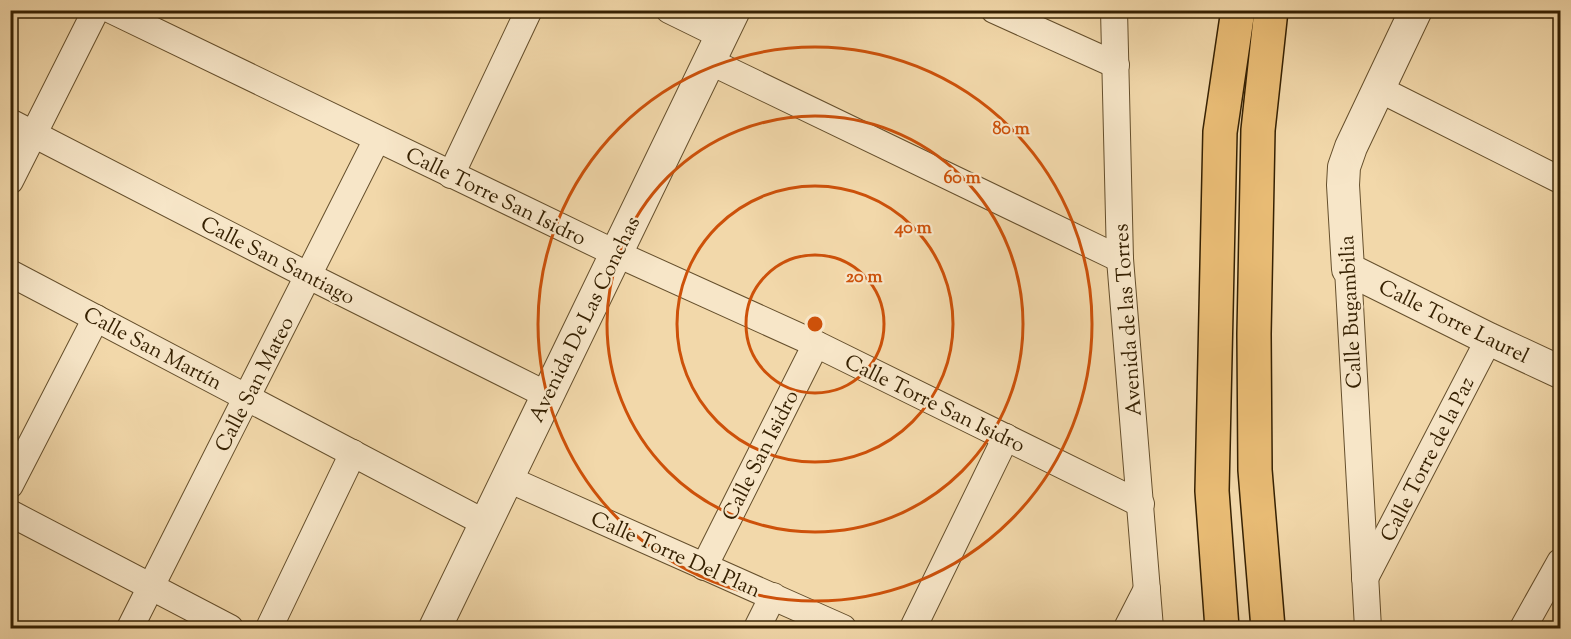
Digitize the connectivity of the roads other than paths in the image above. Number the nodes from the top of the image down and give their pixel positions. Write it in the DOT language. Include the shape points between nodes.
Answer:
graph roads {
  1 [pos="96,10"];
  2 [pos="111,10"];
  3 [pos="529,10"];
  4 [pos="669,10"];
  5 [pos="994,10"];
  6 [pos="1114,10"];
  7 [pos="1238,10"];
  8 [pos="1271,10"];
  9 [pos="1416,10"];
  10 [pos="723,36"];
  11 [pos="1116,65"];
  12 [pos="1379,89"];
  13 [pos="10,122"];
  14 [pos="35,134"];
  15 [pos="377,139"];
  16 [pos="451,175"];
  17 [pos="1560,180"];
  18 [pos="10,181"];
  19 [pos="615,253"];
  20 [pos="1120,259"];
  21 [pos="1348,269"];
  22 [pos="10,273"];
  23 [pos="309,276"];
  24 [pos="96,318"];
  25 [pos="1489,339"];
  26 [pos="816,344"];
  27 [pos="1560,372"];
  28 [pos="547,395"];
  29 [pos="248,398"];
  30 [pos="1006,437"];
  31 [pos="353,453"];
  32 [pos="508,479"];
  33 [pos="10,485"];
  34 [pos="1141,504"];
  35 [pos="10,513"];
  36 [pos="487,524"];
  37 [pos="1560,562"];
  38 [pos="704,567"];
  39 [pos="1365,579"];
  40 [pos="151,587"];
  41 [pos="1147,588"];
  42 [pos="773,596"];
  43 [pos="130,628"];
  44 [pos="230,628"];
  45 [pos="269,628"];
  46 [pos="435,628"];
  47 [pos="757,628"];
  48 [pos="843,628"];
  49 [pos="913,628"];
  50 [pos="1127,628"];
  51 [pos="1150,628"];
  52 [pos="1222,628"];
  53 [pos="1268,628"];
  54 [pos="1368,628"];
  55 [pos="1523,628"];
  1 -- 14 [label="street"];
  2 -- 15 [label="street, Calle Torre San Isidro"];
  3 -- 16 [label="street"];
  4 -- 10 [label="street"];
  5 -- 11 [label="street"];
  6 -- 11 [label="street, Avenida de las Torres"];
  7 -- 52 [label="highway" via="1220,132 1219,167 1212,490"];
  8 -- 53 [label="highway" via="1258,130 1254,334 1255,470"];
  9 -- 12 [label="street, Calle Bugambilia"];
  10 -- 19 [label="street, Avenida De Las Conchas"];
  10 -- 20 [label="street"];
  11 -- 20 [label="street, Avenida de las Torres"];
  12 -- 17 [label="street"];
  12 -- 21 [label="street, Calle Bugambilia" via="1344,167"];
  13 -- 14 [label="street, Calle San Santiago"];
  14 -- 18 [label="street"];
  14 -- 23 [label="street, Calle San Santiago"];
  15 -- 16 [label="street, Calle Torre San Isidro"];
  15 -- 23 [label="street, Calle San Mateo"];
  16 -- 19 [label="street, Calle Torre San Isidro"];
  19 -- 26 [label="street, Calle Torre San Isidro"];
  19 -- 28 [label="street, Avenida De Las Conchas"];
  20 -- 34 [label="street, Avenida de las Torres"];
  21 -- 25 [label="street, Calle Torre Laurel"];
  21 -- 39 [label="street, Calle Bugambilia"];
  22 -- 24 [label="street, Calle San Martín"];
  23 -- 28 [label="street, Calle San Santiago"];
  23 -- 29 [label="street, Calle San Mateo"];
  24 -- 29 [label="street, Calle San Martín"];
  24 -- 33 [label="street"];
  25 -- 27 [label="street, Calle Torre Laurel"];
  25 -- 39 [label="street, Calle Torre de la Paz"];
  26 -- 30 [label="street, Calle Torre San Isidro"];
  26 -- 38 [label="street, Calle San Isidro"];
  28 -- 32 [label="street, Avenida De Las Conchas"];
  29 -- 31 [label="street, Calle San Martín"];
  29 -- 40 [label="street, Calle San Mateo"];
  30 -- 34 [label="street, Calle Torre San Isidro"];
  30 -- 49 [label="street"];
  31 -- 36 [label="street, Calle San Martín"];
  31 -- 45 [label="street"];
  32 -- 36 [label="street, Avenida De Las Conchas"];
  32 -- 38 [label="street, Calle Torre Del Plan"];
  34 -- 41 [label="street, Avenida de las Torres"];
  35 -- 40 [label="street"];
  36 -- 46 [label="street, Avenida De Las Conchas"];
  37 -- 55 [label="street"];
  38 -- 42 [label="street, Calle Torre Del Plan"];
  39 -- 54 [label="street, Calle Bugambilia"];
  40 -- 43 [label="street, Calle San Mateo"];
  40 -- 44 [label="street"];
  41 -- 50 [label="street"];
  41 -- 51 [label="street, Avenida de las Torres"];
  42 -- 47 [label="street"];
  42 -- 48 [label="street, Calle Torre Del Plan"];
}
